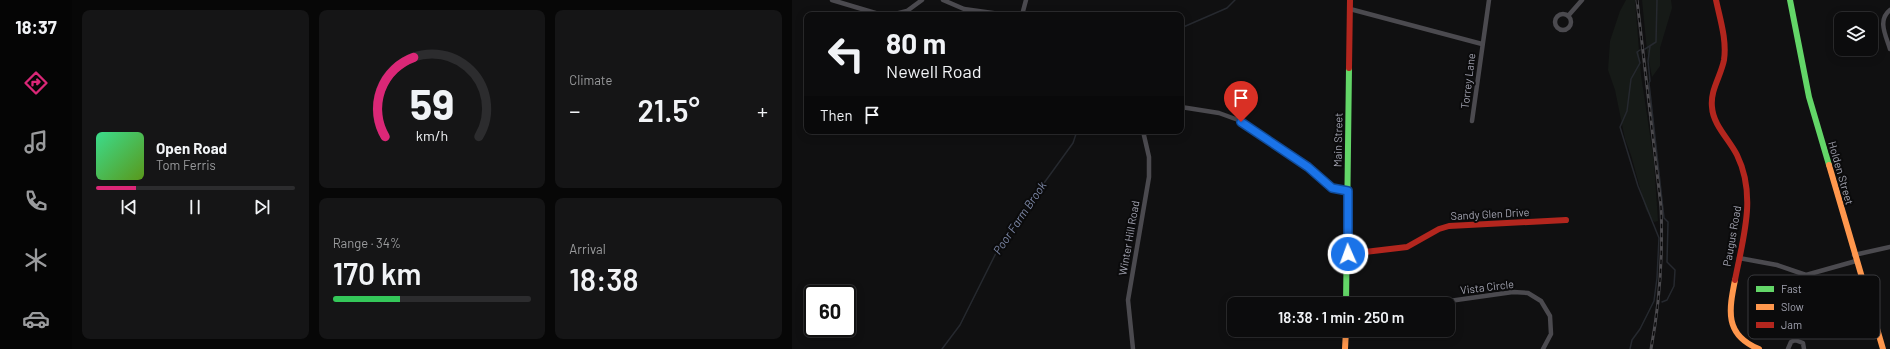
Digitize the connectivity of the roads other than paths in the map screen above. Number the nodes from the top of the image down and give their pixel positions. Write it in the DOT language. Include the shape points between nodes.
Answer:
graph roads {
  1 [pos="832,0"];
  2 [pos="922,0"];
  3 [pos="943,0"];
  4 [pos="1026,0"];
  5 [pos="1350,0"];
  6 [pos="1489,0"];
  7 [pos="1582,0"];
  8 [pos="1716,0"];
  9 [pos="1790,0"];
  10 [pos="1350,9"];
  11 [pos="1890,10"];
  12 [pos="872,12"];
  13 [pos="903,12"];
  14 [pos="986,12"];
  15 [pos="1023,12"];
  16 [pos="1568,16"];
  17 [pos="1482,44"];
  18 [pos="1890,49"];
  19 [pos="1184,107"];
  20 [pos="1472,120"];
  21 [pos="1144,134"];
  22 [pos="1348,191"];
  23 [pos="1566,220"];
  24 [pos="1890,247"];
  25 [pos="1348,254"];
  26 [pos="1739,258"];
  27 [pos="1855,258"];
  28 [pos="1860,275"];
  29 [pos="1346,297"];
  30 [pos="1455,300"];
  31 [pos="1346,337"];
  32 [pos="1880,339"];
  33 [pos="1134,349"];
  34 [pos="1345,349"];
  35 [pos="1543,349"];
  36 [pos="1759,349"];
  37 [pos="1788,349"];
  38 [pos="1804,349"];
  39 [pos="1883,349"];
  1 -- 12 [label="street"];
  2 -- 13 [label="street"];
  3 -- 14 [label="street" via="964,9"];
  4 -- 15 [label="street"];
  5 -- 10 [label="main road, Main Street"];
  6 -- 17 [label="street, Torrey Lane"];
  7 -- 16 [label="street"];
  8 -- 26 [label="main road, Paugus Road" via="1724,44 1724,59 1713,93 1712,105 1717,121 1736,153 1746,181 1748,206"];
  9 -- 27 [label="main road, Holden Street" via="1809,97"];
  10 -- 17 [label="street"];
  10 -- 22 [label="main road, Main Street"];
  11 -- 18 [label="street" via="1884,16 1883,23"];
  17 -- 20 [label="street, Torrey Lane"];
  19 -- 22 [label="street" via="1218,113 1241,122 1308,167 1332,188"];
  21 -- 33 [label="street, Winter Hill Road" via="1149,171 1128,295"];
  22 -- 25 [label="main road, Main Street"];
  23 -- 25 [label="main road, Sandy Glen Drive" via="1449,226 1407,247"];
  24 -- 27 [label="street"];
  25 -- 29 [label="main road, Main Street"];
  26 -- 27 [label="street" via="1777,265 1806,275"];
  26 -- 36 [label="main road, Paugus Road" via="1730,318 1742,340"];
  27 -- 28 [label="main road, Holden Street"];
  30 -- 35 [label="street, Vista Circle" via="1514,292 1528,293 1541,301 1550,316 1551,334"];
  31 -- 34 [label="main road"];
  32 -- 39 [label="main road, Holden Street"];
  37 -- 38 [label="street" via="1790,342 1795,340 1802,343"];
}
